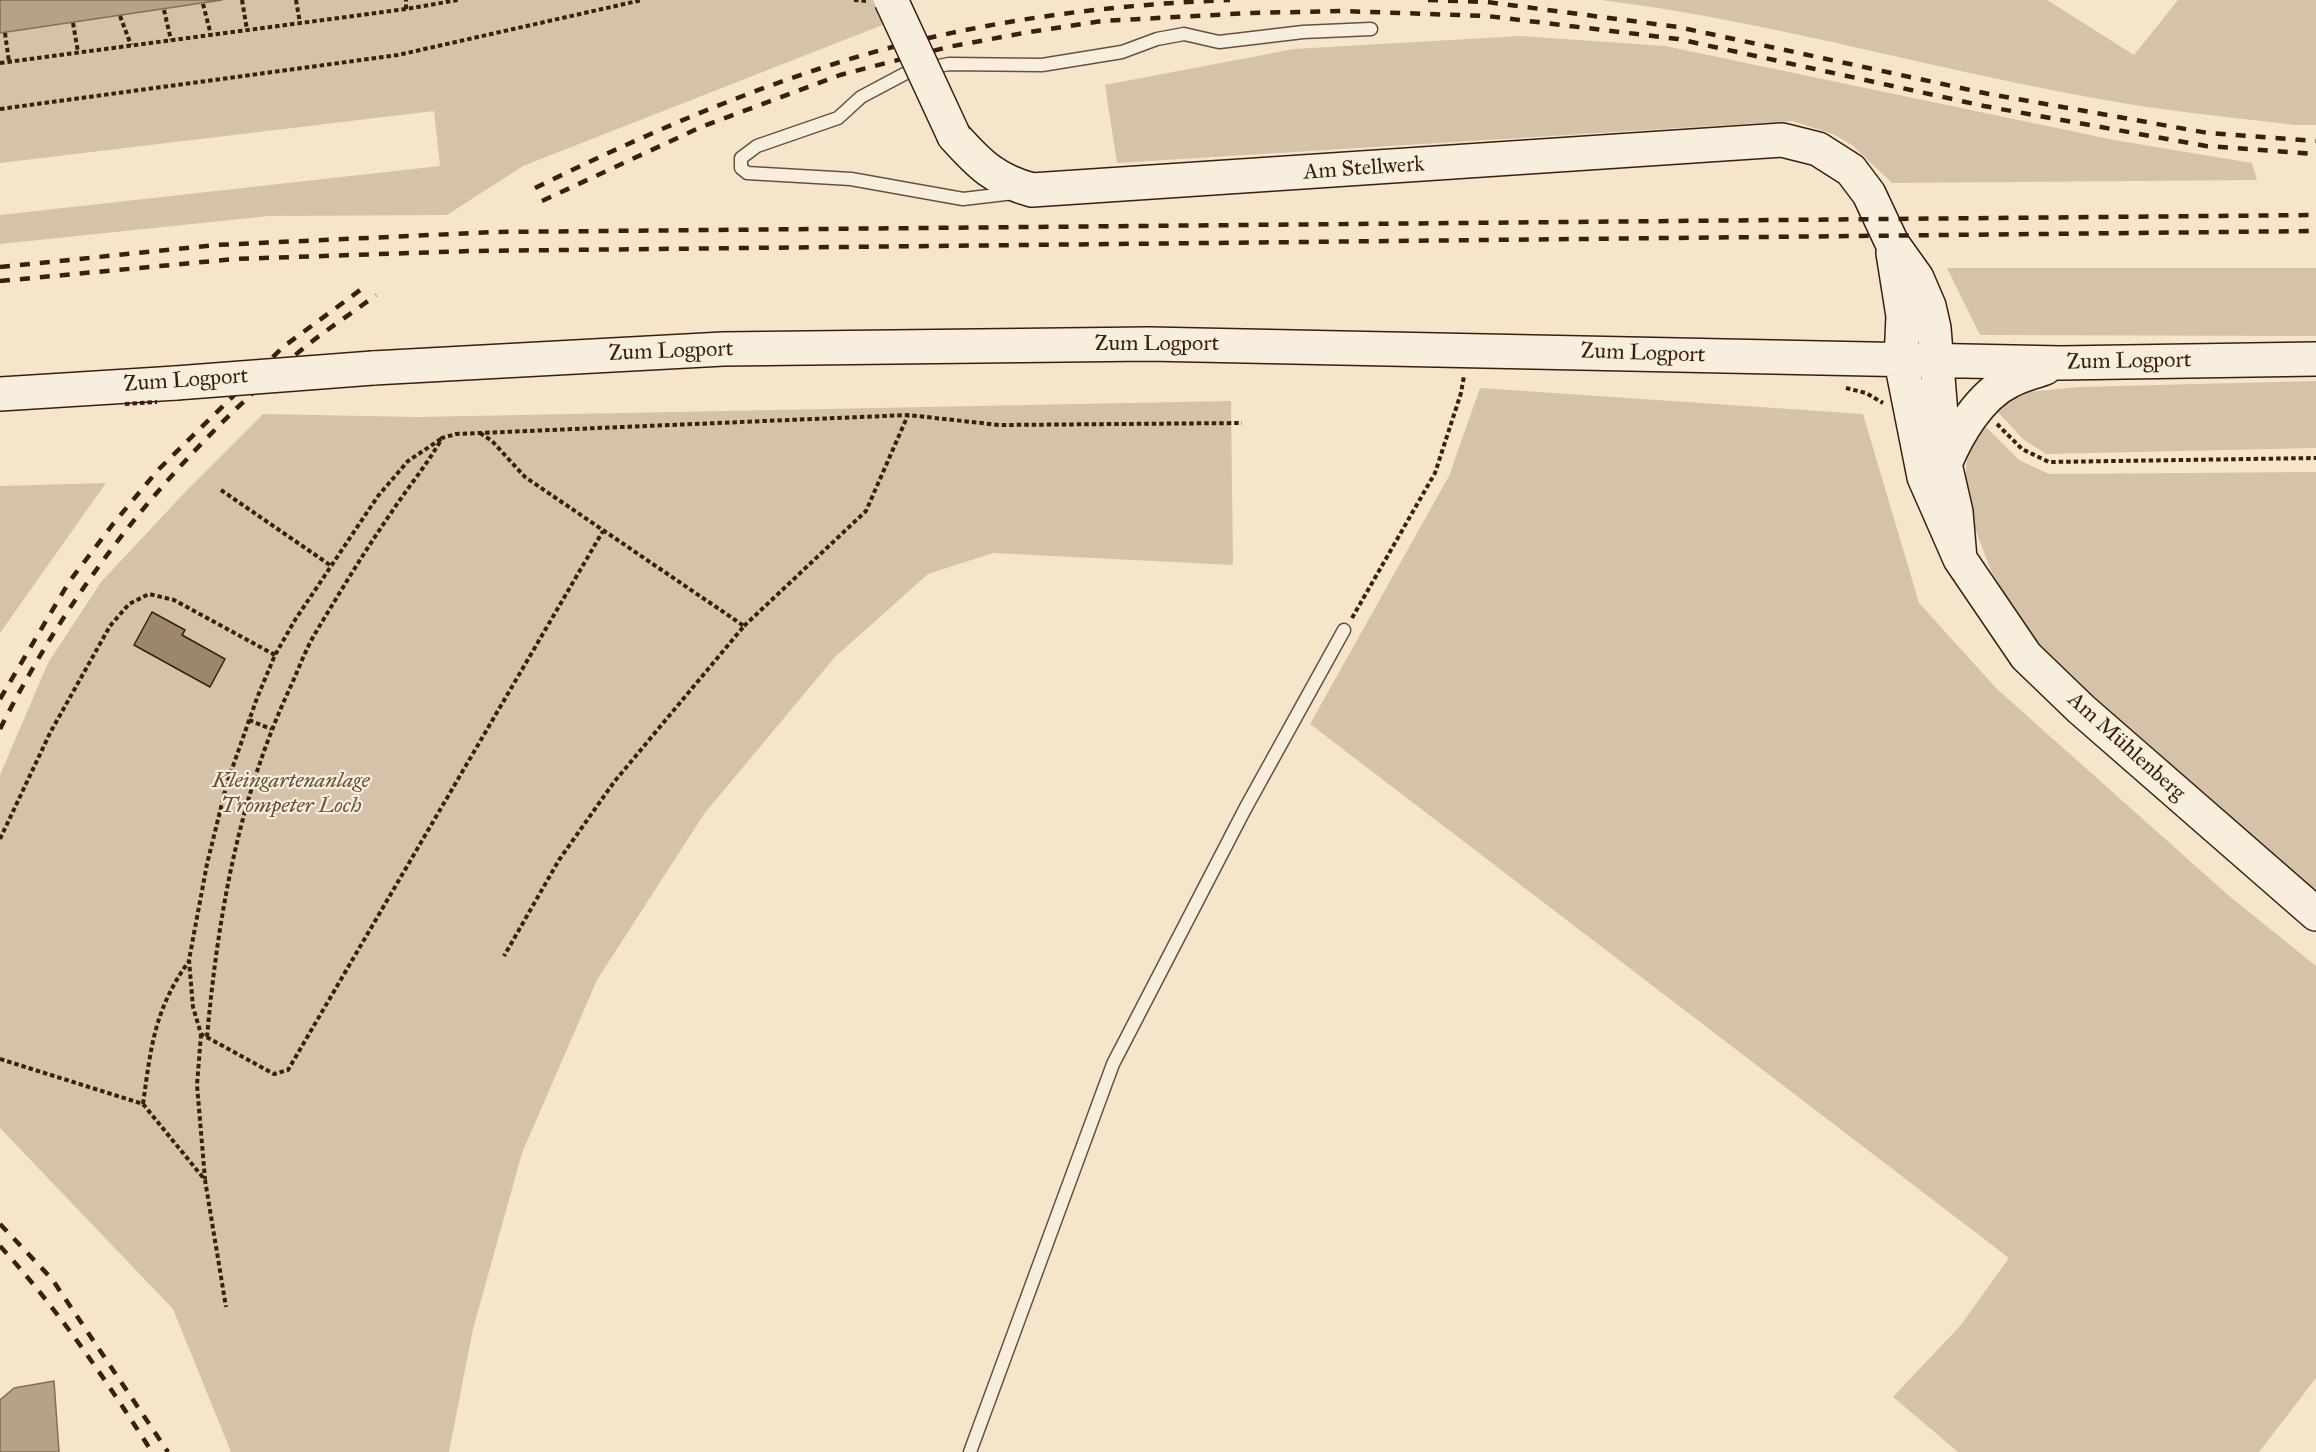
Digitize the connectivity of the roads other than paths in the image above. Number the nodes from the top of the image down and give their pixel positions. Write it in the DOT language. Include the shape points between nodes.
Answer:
graph roads {
  1 [pos="891,0"];
  2 [pos="1371,29"];
  3 [pos="1032,190"];
  4 [pos="1892,243"];
  5 [pos="2316,359"];
  6 [pos="1901,361"];
  7 [pos="1936,361"];
  8 [pos="2061,363"];
  9 [pos="0,394"];
  10 [pos="1945,464"];
  11 [pos="1960,559"];
  12 [pos="1344,630"];
  13 [pos="2316,914"];
  14 [pos="970,1452"];
  1 -- 3 [label="main road, Am Stellwerk, bridge" via="954,136 979,164 1006,183"];
  2 -- 3 [label="lane" via="1219,42 1184,34 1122,52 1042,65 949,64 908,72 861,98 838,118 757,146 741,158 741,168 747,173 851,179 963,199"];
  3 -- 4 [label="main road, Am Stellwerk" via="1782,140 1818,149 1851,170 1869,194"];
  4 -- 6 [label="main road, Am Stellwerk" via="1903,316"];
  4 -- 7 [label="main road, Am Stellwerk" via="1917,278 1929,306"];
  5 -- 8 [label="main road, Zum Logport"];
  6 -- 7 [label="main road, Zum Logport"];
  6 -- 9 [label="main road, Zum Logport, bridge" via="1138,344 723,349"];
  6 -- 11 [label="main road, Am Mühlenberg" via="1924,477"];
  7 -- 8 [label="main road, Zum Logport"];
  7 -- 10 [label="main road, Am Mühlenberg"];
  8 -- 10 [label="main road" via="2008,381 1980,406 1957,435"];
  10 -- 11 [label="main road, Am Mühlenberg" via="1956,512"];
  11 -- 13 [label="main road, Am Mühlenberg" via="2026,656 2081,709"];
  12 -- 14 [label="lane" via="1245,809 1113,1064"];
}
